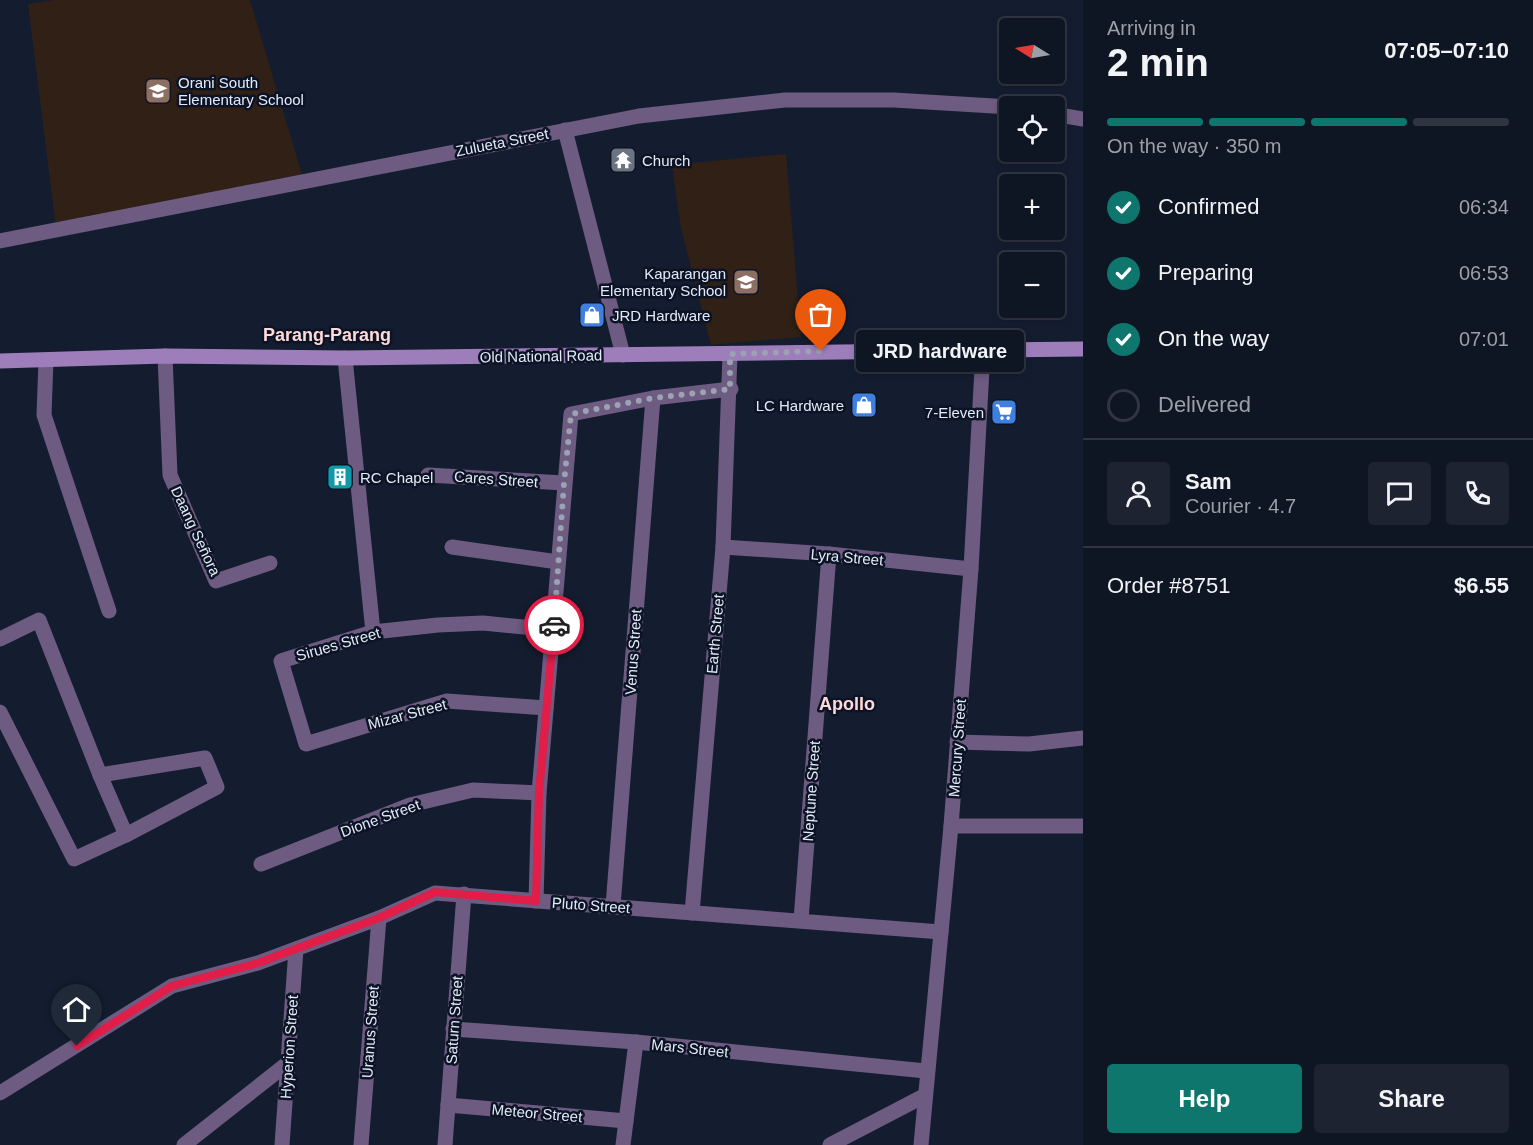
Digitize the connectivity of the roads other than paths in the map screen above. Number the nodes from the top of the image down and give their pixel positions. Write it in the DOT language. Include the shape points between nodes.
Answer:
graph roads {
  1 [pos="999,106"];
  2 [pos="1065,116"];
  3 [pos="1083,119"];
  4 [pos="565,130"];
  5 [pos="0,241"];
  6 [pos="1083,349"];
  7 [pos="983,351"];
  8 [pos="730,354"];
  9 [pos="623,355"];
  10 [pos="165,356"];
  11 [pos="345,358"];
  12 [pos="46,360"];
  13 [pos="0,361"];
  14 [pos="730,389"];
  15 [pos="653,398"];
  16 [pos="428,475"];
  17 [pos="564,483"];
  18 [pos="452,547"];
  19 [pos="723,547"];
  20 [pos="829,554"];
  21 [pos="558,562"];
  22 [pos="270,563"];
  23 [pos="971,569"];
  24 [pos="109,611"];
  25 [pos="554,630"];
  26 [pos="373,632"];
  27 [pos="0,639"];
  28 [pos="546,708"];
  29 [pos="0,712"];
  30 [pos="1083,738"];
  31 [pos="957,742"];
  32 [pos="306,744"];
  33 [pos="100,775"];
  34 [pos="539,793"];
  35 [pos="951,826"];
  36 [pos="1083,826"];
  37 [pos="126,835"];
  38 [pos="261,864"];
  39 [pos="464,894"];
  40 [pos="536,901"];
  41 [pos="613,906"];
  42 [pos="692,913"];
  43 [pos="379,918"];
  44 [pos="801,920"];
  45 [pos="941,932"];
  46 [pos="297,949"];
  47 [pos="453,1029"];
  48 [pos="636,1042"];
  49 [pos="288,1063"];
  50 [pos="926,1071"];
  51 [pos="0,1093"];
  52 [pos="924,1096"];
  53 [pos="448,1105"];
  54 [pos="626,1121"];
  55 [pos="838,1143"];
  56 [pos="184,1145"];
  57 [pos="282,1145"];
  58 [pos="362,1145"];
  59 [pos="445,1145"];
  60 [pos="623,1145"];
  61 [pos="921,1145"];
  1 -- 4 [label="street, Zulueta Street" via="894,100 785,100 639,116"];
  2 -- 3 [label="street"];
  4 -- 5 [label="street, Zulueta Street"];
  4 -- 9 [label="street"];
  6 -- 7 [label="main road, Old National Road"];
  7 -- 8 [label="main road, Old National Road"];
  7 -- 23 [label="street, Mercury Street"];
  8 -- 9 [label="main road, Old National Road"];
  8 -- 14 [label="street, Earth Street"];
  9 -- 11 [label="main road, Old National Road"];
  10 -- 11 [label="main road, Old National Road"];
  10 -- 12 [label="main road, Old National Road"];
  10 -- 22 [label="street, Daang Señora" via="170,475 216,581"];
  11 -- 26 [label="street"];
  12 -- 13 [label="main road, Old National Road"];
  12 -- 24 [label="street" via="44,415"];
  14 -- 15 [label="street"];
  14 -- 19 [label="street, Earth Street"];
  15 -- 17 [label="street" via="571,414"];
  15 -- 41 [label="street, Venus Street"];
  16 -- 17 [label="street, Cares Street"];
  17 -- 21 [label="street"];
  18 -- 21 [label="street"];
  19 -- 20 [label="street, Lyra Street"];
  19 -- 42 [label="street, Earth Street"];
  20 -- 23 [label="street, Lyra Street"];
  20 -- 44 [label="street, Neptune Street"];
  21 -- 25 [label="street"];
  23 -- 31 [label="street, Mercury Street"];
  25 -- 26 [label="street, Sirues Street" via="483,623"];
  25 -- 28 [label="street"];
  26 -- 32 [label="street, Sirues Street" via="281,661"];
  27 -- 33 [label="street" via="39,620"];
  28 -- 32 [label="street, Mizar Street" via="447,701"];
  28 -- 34 [label="street"];
  29 -- 37 [label="street" via="74,859"];
  30 -- 31 [label="street" via="1029,744"];
  31 -- 35 [label="street, Mercury Street"];
  33 -- 37 [label="street"];
  33 -- 37 [label="street" via="205,758 217,787"];
  34 -- 38 [label="street, Dione Street" via="473,790 410,805"];
  34 -- 40 [label="street"];
  35 -- 36 [label="street"];
  35 -- 45 [label="street, Mercury Street"];
  39 -- 40 [label="street, Pluto Street"];
  39 -- 43 [label="street, Pluto Street" via="435,892"];
  39 -- 47 [label="street, Saturn Street"];
  40 -- 41 [label="street, Pluto Street"];
  41 -- 42 [label="street, Pluto Street"];
  42 -- 44 [label="street, Pluto Street"];
  43 -- 46 [label="street, Pluto Street"];
  43 -- 58 [label="street, Uranus Street"];
  44 -- 45 [label="street, Pluto Street"];
  45 -- 50 [label="street, Mercury Street"];
  46 -- 49 [label="street, Hyperion Street"];
  46 -- 51 [label="street, Pluto Street" via="172,986"];
  47 -- 48 [label="street, Mars Street"];
  47 -- 53 [label="street, Saturn Street"];
  48 -- 50 [label="street, Mars Street"];
  48 -- 54 [label="street"];
  49 -- 56 [label="street"];
  49 -- 57 [label="street, Hyperion Street"];
  50 -- 52 [label="street, Mercury Street"];
  52 -- 55 [label="street"];
  52 -- 61 [label="street, Mercury Street"];
  53 -- 54 [label="street, Meteor Street"];
  53 -- 59 [label="street, Saturn Street"];
  54 -- 60 [label="street"];
}
